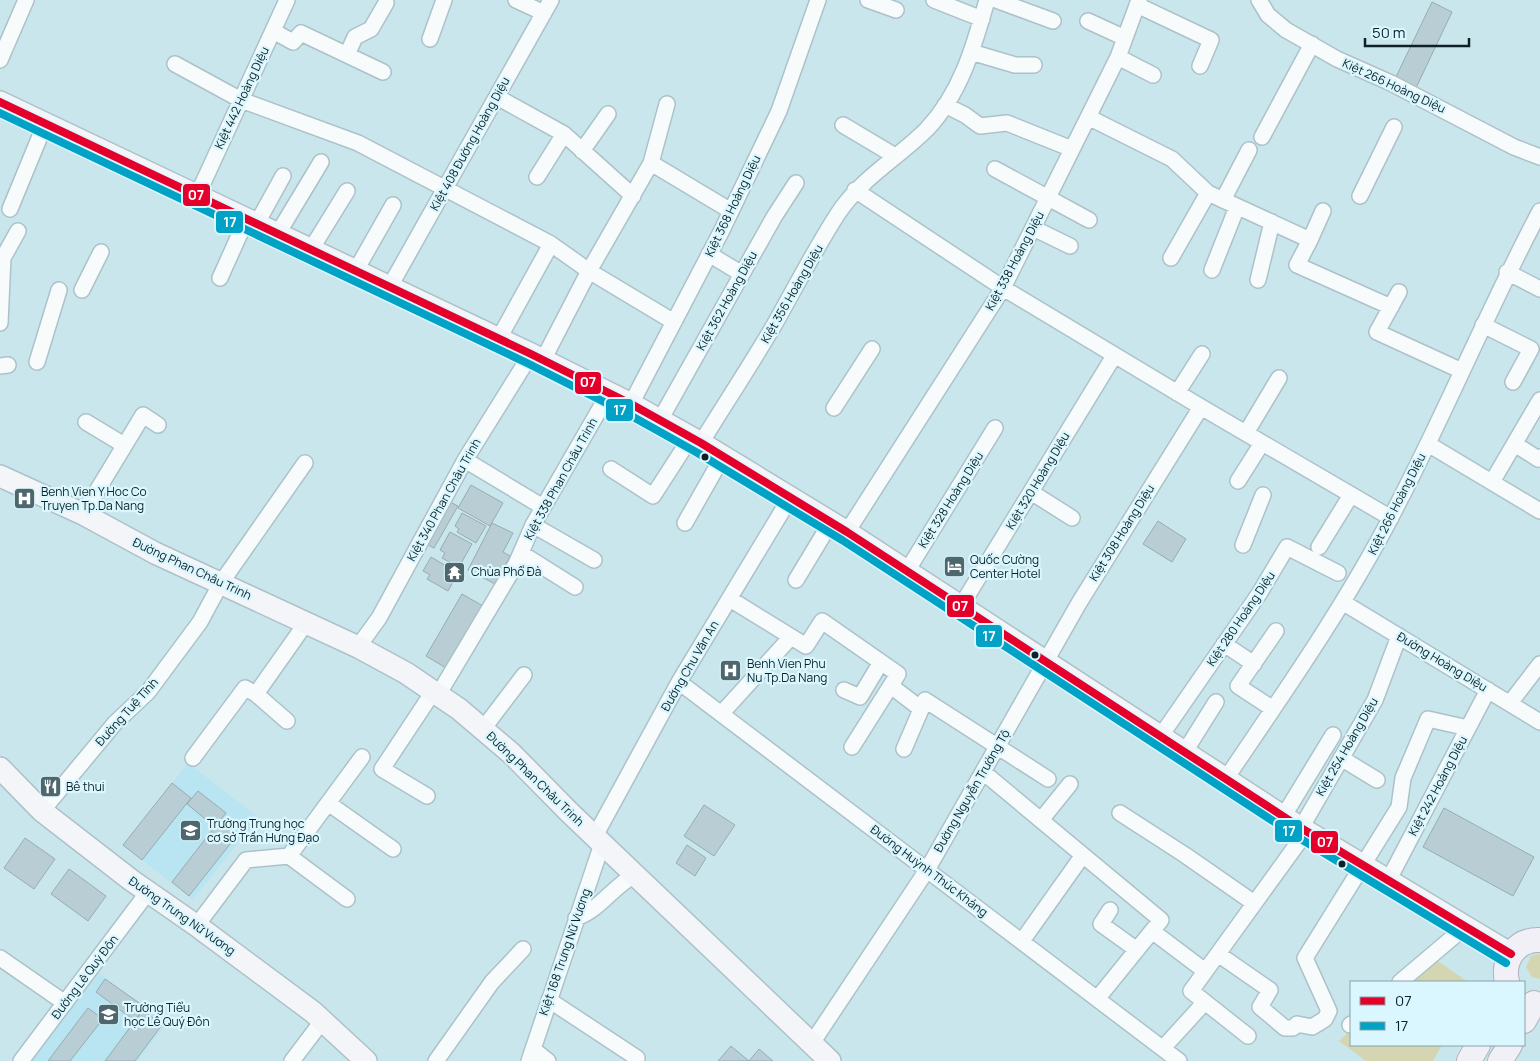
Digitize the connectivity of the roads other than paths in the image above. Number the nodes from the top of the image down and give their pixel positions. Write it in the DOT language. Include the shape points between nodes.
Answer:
graph roads {
  1 [pos="26,0"];
  2 [pos="286,0"];
  3 [pos="444,0"];
  4 [pos="516,0"];
  5 [pos="818,0"];
  6 [pos="868,0"];
  7 [pos="934,0"];
  8 [pos="987,0"];
  9 [pos="996,0"];
  10 [pos="1259,0"];
  11 [pos="1138,2"];
  12 [pos="386,3"];
  13 [pos="548,6"];
  14 [pos="896,10"];
  15 [pos="982,19"];
  16 [pos="1054,21"];
  17 [pos="1088,21"];
  18 [pos="273,31"];
  19 [pos="1125,38"];
  20 [pos="430,39"];
  21 [pos="1312,44"];
  22 [pos="971,52"];
  23 [pos="347,55"];
  24 [pos="1118,57"];
  25 [pos="0,60"];
  26 [pos="175,64"];
  27 [pos="1034,65"];
  28 [pos="1200,66"];
  29 [pos="383,72"];
  30 [pos="1153,75"];
  31 [pos="497,98"];
  32 [pos="241,100"];
  33 [pos="0,102"];
  34 [pos="667,104"];
  35 [pos="946,106"];
  36 [pos="608,114"];
  37 [pos="1088,116"];
  38 [pos="45,124"];
  39 [pos="843,125"];
  40 [pos="1394,127"];
  41 [pos="564,134"];
  42 [pos="1262,137"];
  43 [pos="1072,149"];
  44 [pos="1249,150"];
  45 [pos="582,151"];
  46 [pos="895,156"];
  47 [pos="1540,156"];
  48 [pos="321,162"];
  49 [pos="651,163"];
  50 [pos="995,168"];
  51 [pos="283,176"];
  52 [pos="537,177"];
  53 [pos="796,183"];
  54 [pos="444,190"];
  55 [pos="855,190"];
  56 [pos="347,191"];
  57 [pos="1208,193"];
  58 [pos="197,196"];
  59 [pos="632,196"];
  60 [pos="1360,196"];
  61 [pos="1048,198"];
  62 [pos="1223,200"];
  63 [pos="393,205"];
  64 [pos="1237,207"];
  65 [pos="10,209"];
  66 [pos="731,211"];
  67 [pos="1323,211"];
  68 [pos="1540,211"];
  69 [pos="1089,220"];
  70 [pos="1272,222"];
  71 [pos="251,223"];
  72 [pos="1033,228"];
  73 [pos="18,231"];
  74 [pos="277,235"];
  75 [pos="1310,240"];
  76 [pos="551,244"];
  77 [pos="1070,246"];
  78 [pos="310,251"];
  79 [pos="102,252"];
  80 [pos="709,254"];
  81 [pos="1171,258"];
  82 [pos="1212,270"];
  83 [pos="589,271"];
  84 [pos="355,272"];
  85 [pos="1507,272"];
  86 [pos="742,274"];
  87 [pos="220,278"];
  88 [pos="1258,280"];
  89 [pos="389,288"];
  90 [pos="1003,288"];
  91 [pos="1540,289"];
  92 [pos="59,290"];
  93 [pos="82,290"];
  94 [pos="1399,292"];
  95 [pos="1391,307"];
  96 [pos="674,322"];
  97 [pos="0,323"];
  98 [pos="1483,325"];
  99 [pos="498,340"];
  100 [pos="872,349"];
  101 [pos="1202,354"];
  102 [pos="1114,356"];
  103 [pos="537,357"];
  104 [pos="37,362"];
  105 [pos="1462,371"];
  106 [pos="1279,378"];
  107 [pos="1513,382"];
  108 [pos="609,393"];
  109 [pos="1178,393"];
  110 [pos="1540,400"];
  111 [pos="630,404"];
  112 [pos="1200,407"];
  113 [pos="834,408"];
  114 [pos="660,420"];
  115 [pos="86,422"];
  116 [pos="158,425"];
  117 [pos="995,428"];
  118 [pos="1246,433"];
  119 [pos="696,440"];
  120 [pos="1262,443"];
  121 [pos="1428,444"];
  122 [pos="1515,444"];
  123 [pos="124,445"];
  124 [pos="723,456"];
  125 [pos="1540,457"];
  126 [pos="465,460"];
  127 [pos="305,463"];
  128 [pos="611,469"];
  129 [pos="0,476"];
  130 [pos="1238,481"];
  131 [pos="1492,482"];
  132 [pos="1031,492"];
  133 [pos="1262,495"];
  134 [pos="1351,495"];
  135 [pos="790,498"];
  136 [pos="543,507"];
  137 [pos="1540,511"];
  138 [pos="83,514"];
  139 [pos="1072,518"];
  140 [pos="1391,518"];
  141 [pos="685,523"];
  142 [pos="534,525"];
  143 [pos="839,527"];
  144 [pos="1243,545"];
  145 [pos="1319,547"];
  146 [pos="521,553"];
  147 [pos="594,560"];
  148 [pos="907,571"];
  149 [pos="1338,573"];
  150 [pos="796,580"];
  151 [pos="222,583"];
  152 [pos="575,587"];
  153 [pos="730,599"];
  154 [pos="1344,603"];
  155 [pos="961,606"];
  156 [pos="306,623"];
  157 [pos="1276,632"];
  158 [pos="791,636"];
  159 [pos="1399,636"];
  160 [pos="1224,644"];
  161 [pos="358,647"];
  162 [pos="1046,661"];
  163 [pos="881,662"];
  164 [pos="1254,664"];
  165 [pos="1540,664"];
  166 [pos="524,675"];
  167 [pos="679,682"];
  168 [pos="891,686"];
  169 [pos="844,690"];
  170 [pos="1488,690"];
  171 [pos="436,693"];
  172 [pos="256,694"];
  173 [pos="1216,702"];
  174 [pos="1510,703"];
  175 [pos="921,709"];
  176 [pos="1273,709"];
  177 [pos="721,714"];
  178 [pos="287,721"];
  179 [pos="1540,722"];
  180 [pos="1468,728"];
  181 [pos="483,730"];
  182 [pos="1333,735"];
  183 [pos="1160,737"];
  184 [pos="998,746"];
  185 [pos="852,747"];
  186 [pos="904,749"];
  187 [pos="1184,752"];
  188 [pos="362,757"];
  189 [pos="193,758"];
  190 [pos="1341,758"];
  191 [pos="0,768"];
  192 [pos="983,772"];
  193 [pos="1048,779"];
  194 [pos="1225,780"];
  195 [pos="1377,780"];
  196 [pos="1070,784"];
  197 [pos="427,796"];
  198 [pos="328,803"];
  199 [pos="42,811"];
  200 [pos="1120,813"];
  201 [pos="1283,817"];
  202 [pos="1041,820"];
  203 [pos="1304,830"];
  204 [pos="598,840"];
  205 [pos="393,850"];
  206 [pos="1083,855"];
  207 [pos="289,856"];
  208 [pos="1362,866"];
  209 [pos="927,870"];
  210 [pos="635,875"];
  211 [pos="1388,881"];
  212 [pos="148,892"];
  213 [pos="347,899"];
  214 [pos="1254,903"];
  215 [pos="1110,910"];
  216 [pos="576,918"];
  217 [pos="197,925"];
  218 [pos="1465,927"];
  219 [pos="1152,931"];
  220 [pos="1530,940"];
  221 [pos="1022,941"];
  222 [pos="523,949"];
  223 [pos="1137,950"];
  224 [pos="1218,954"];
  225 [pos="0,958"];
  226 [pos="1205,971"];
  227 [pos="1401,981"];
  228 [pos="1507,981"];
  229 [pos="1097,998"];
  230 [pos="549,1000"];
  231 [pos="1205,1002"];
  232 [pos="65,1003"];
  233 [pos="323,1020"];
  234 [pos="1248,1036"];
  235 [pos="812,1044"];
  236 [pos="1477,1046"];
  237 [pos="1509,1046"];
  238 [pos="1163,1048"];
  239 [pos="531,1055"];
  240 [pos="637,1058"];
  241 [pos="21,1061"];
  242 [pos="292,1061"];
  243 [pos="366,1061"];
  244 [pos="436,1061"];
  245 [pos="548,1061"];
  246 [pos="830,1061"];
  247 [pos="1179,1061"];
  248 [pos="1469,1061"];
  249 [pos="1500,1061"];
  1 -- 25 [label="street"];
  2 -- 18 [label="street, Kiệt 442 Hoàng Diệu"];
  3 -- 20 [label="street"];
  4 -- 13 [label="street"];
  5 -- 66 [label="street, Kiệt 368 Hoàng Diệu" via="780,111"];
  6 -- 14 [label="street"];
  7 -- 15 [label="street"];
  8 -- 15 [label="street, Kiệt 356 Hoàng Diệu"];
  9 -- 16 [label="street"];
  10 -- 21 [label="street, Kiệt 266 Hoàng Diệu" via="1268,15 1286,30"];
  11 -- 19 [label="street, Kiệt 338 Hoàng Diệu"];
  11 -- 28 [label="street" via="1211,40"];
  12 -- 23 [label="street" via="371,29 355,37"];
  13 -- 31 [label="street, Kiệt 408 Đường Hoàng Diệu"];
  15 -- 22 [label="street, Kiệt 356 Hoàng Diệu"];
  17 -- 19 [label="street"];
  18 -- 23 [label="street" via="293,42 301,33"];
  18 -- 32 [label="street, Kiệt 442 Hoàng Diệu"];
  19 -- 24 [label="street, Kiệt 338 Hoàng Diệu"];
  21 -- 42 [label="street"];
  21 -- 47 [label="street, Kiệt 266 Hoàng Diệu" via="1514,147"];
  22 -- 27 [label="street" via="1015,65"];
  22 -- 35 [label="street, Kiệt 356 Hoàng Diệu" via="958,87"];
  23 -- 29 [label="street"];
  24 -- 30 [label="street"];
  24 -- 37 [label="street, Kiệt 338 Hoàng Diệu"];
  26 -- 32 [label="street"];
  31 -- 41 [label="street"];
  31 -- 54 [label="street, Kiệt 408 Đường Hoàng Diệu"];
  32 -- 54 [label="street" via="358,143"];
  32 -- 58 [label="street, Kiệt 442 Hoàng Diệu"];
  33 -- 38 [label="main road"];
  34 -- 49 [label="street, Kiệt 340 Phan Châu Trinh"];
  35 -- 43 [label="street" via="980,126 1007,123"];
  35 -- 46 [label="street, Kiệt 356 Hoàng Diệu"];
  36 -- 45 [label="street"];
  37 -- 43 [label="street, Kiệt 338 Hoàng Diệu"];
  37 -- 57 [label="street" via="1172,159"];
  38 -- 58 [label="main road"];
  38 -- 65 [label="street"];
  39 -- 46 [label="street"];
  40 -- 60 [label="street"];
  41 -- 45 [label="street"];
  41 -- 52 [label="street"];
  43 -- 61 [label="street, Kiệt 338 Hoàng Diệu"];
  44 -- 62 [label="street"];
  45 -- 59 [label="street"];
  46 -- 55 [label="street, Kiệt 356 Hoàng Diệu"];
  48 -- 74 [label="street"];
  49 -- 59 [label="street, Kiệt 340 Phan Châu Trinh"];
  49 -- 66 [label="street"];
  50 -- 61 [label="street"];
  51 -- 71 [label="street"];
  53 -- 86 [label="street, Kiệt 362 Hoàng Diệu"];
  54 -- 76 [label="street"];
  54 -- 89 [label="street, Kiệt 408 Đường Hoàng Diệu"];
  55 -- 90 [label="street"];
  55 -- 119 [label="street, Kiệt 356 Hoàng Diệu" via="836,216 760,349"];
  56 -- 78 [label="street"];
  57 -- 62 [label="street"];
  57 -- 81 [label="street"];
  58 -- 71 [label="main road"];
  59 -- 83 [label="street, Kiệt 340 Phan Châu Trinh"];
  61 -- 69 [label="street"];
  61 -- 72 [label="street, Kiệt 338 Hoàng Diệu"];
  62 -- 64 [label="street"];
  63 -- 84 [label="street"];
  64 -- 70 [label="street"];
  64 -- 82 [label="street"];
  66 -- 80 [label="street, Kiệt 368 Hoàng Diệu"];
  67 -- 75 [label="street"];
  68 -- 85 [label="street, Kiệt 266 Hoàng Diệu"];
  70 -- 75 [label="street"];
  70 -- 88 [label="street"];
  71 -- 74 [label="main road"];
  71 -- 87 [label="street"];
  72 -- 77 [label="street"];
  72 -- 90 [label="street, Kiệt 338 Hoàng Diệu"];
  73 -- 97 [label="street" via="4,258"];
  74 -- 78 [label="main road"];
  75 -- 95 [label="street" via="1297,265"];
  76 -- 83 [label="street"];
  76 -- 99 [label="street"];
  78 -- 84 [label="main road"];
  79 -- 93 [label="street"];
  80 -- 86 [label="street"];
  80 -- 96 [label="street, Kiệt 368 Hoàng Diệu"];
  83 -- 96 [label="street"];
  83 -- 103 [label="street, Kiệt 340 Phan Châu Trinh"];
  84 -- 89 [label="main road"];
  85 -- 91 [label="street"];
  85 -- 98 [label="street, Kiệt 266 Hoàng Diệu"];
  86 -- 114 [label="street, Kiệt 362 Hoàng Diệu"];
  89 -- 99 [label="main road"];
  90 -- 102 [label="street"];
  90 -- 143 [label="street, Kiệt 338 Hoàng Diệu"];
  92 -- 104 [label="street"];
  94 -- 95 [label="street"];
  95 -- 105 [label="street" via="1377,332"];
  96 -- 111 [label="street, Kiệt 368 Hoàng Diệu"];
  98 -- 105 [label="street, Kiệt 266 Hoàng Diệu"];
  98 -- 107 [label="street" via="1531,349"];
  99 -- 103 [label="main road"];
  100 -- 113 [label="street"];
  101 -- 109 [label="street"];
  102 -- 109 [label="street"];
  102 -- 132 [label="street, Kiệt 320 Hoàng Diệu"];
  103 -- 108 [label="main road"];
  103 -- 126 [label="street, Kiệt 340 Phan Châu Trinh"];
  105 -- 121 [label="street, Kiệt 266 Hoàng Diệu"];
  106 -- 118 [label="street"];
  108 -- 111 [label="main road"];
  108 -- 136 [label="street, Kiệt 338 Phan Châu Trinh"];
  109 -- 112 [label="street"];
  110 -- 122 [label="street"];
  111 -- 114 [label="main road"];
  112 -- 118 [label="street"];
  112 -- 162 [label="street, Kiệt 308 Hoàng Diệu"];
  114 -- 119 [label="main road"];
  115 -- 123 [label="street"];
  116 -- 123 [label="street" via="143,415"];
  117 -- 148 [label="street, Kiệt 328 Hoàng Diệu"];
  118 -- 120 [label="street"];
  119 -- 124 [label="main road"];
  119 -- 128 [label="street, Kiệt 356 Hoàng Diệu" via="653,496"];
  120 -- 130 [label="street"];
  120 -- 134 [label="street"];
  121 -- 131 [label="street"];
  121 -- 140 [label="street, Kiệt 266 Hoàng Diệu"];
  122 -- 125 [label="street" via="1538,459"];
  122 -- 131 [label="street"];
  123 -- 138 [label="street"];
  124 -- 135 [label="main road"];
  124 -- 141 [label="street"];
  126 -- 136 [label="street"];
  126 -- 161 [label="street, Kiệt 340 Phan Châu Trinh" via="379,618"];
  127 -- 151 [label="street, Đường Tuệ Tĩnh"];
  129 -- 138 [label="main road, Đường Phan Châu Trinh"];
  131 -- 137 [label="street"];
  132 -- 139 [label="street"];
  132 -- 155 [label="street, Kiệt 320 Hoàng Diệu"];
  133 -- 144 [label="street"];
  134 -- 140 [label="street"];
  134 -- 145 [label="street"];
  135 -- 143 [label="main road"];
  135 -- 153 [label="street, Đường Chu Văn An"];
  136 -- 142 [label="street, Kiệt 338 Phan Châu Trinh"];
  138 -- 151 [label="main road, Đường Phan Châu Trinh" via="155,553"];
  140 -- 154 [label="street, Kiệt 266 Hoàng Diệu"];
  142 -- 146 [label="street, Kiệt 338 Phan Châu Trinh"];
  142 -- 147 [label="street"];
  143 -- 148 [label="main road"];
  143 -- 150 [label="street, Kiệt 338 Hoàng Diệu"];
  146 -- 152 [label="street"];
  146 -- 171 [label="street, Kiệt 338 Phan Châu Trinh"];
  148 -- 155 [label="main road"];
  149 -- 160 [label="street, Kiệt 280 Hoàng Diệu" via="1287,547"];
  151 -- 156 [label="main road, Đường Phan Châu Trinh"];
  151 -- 199 [label="street, Đường Tuệ Tĩnh" via="200,622 148,692 114,723"];
  153 -- 158 [label="street"];
  153 -- 167 [label="street, Đường Chu Văn An"];
  154 -- 159 [label="street, Đường Hoàng Diệu"];
  154 -- 176 [label="street, Kiệt 266 Hoàng Diệu"];
  155 -- 162 [label="main road"];
  156 -- 161 [label="main road, Đường Phan Châu Trinh"];
  156 -- 172 [label="street"];
  157 -- 164 [label="street"];
  158 -- 163 [label="street" via="806,646 822,621"];
  158 -- 177 [label="street"];
  159 -- 170 [label="street, Đường Hoàng Diệu"];
  159 -- 190 [label="street, Kiệt 254 Hoàng Diệu" via="1375,700"];
  160 -- 164 [label="street"];
  160 -- 183 [label="street, Kiệt 280 Hoàng Diệu"];
  161 -- 171 [label="main road, Đường Phan Châu Trinh"];
  162 -- 183 [label="main road"];
  162 -- 184 [label="street, Đường Nguyễn Trường Tộ"];
  163 -- 168 [label="street" via="898,674"];
  163 -- 169 [label="street" via="860,696"];
  164 -- 176 [label="street" via="1238,686"];
  165 -- 174 [label="street"];
  166 -- 181 [label="street"];
  167 -- 177 [label="street, Đường Huỳnh Thúc Kháng"];
  167 -- 204 [label="street, Đường Chu Văn An"];
  168 -- 175 [label="street"];
  168 -- 185 [label="street"];
  170 -- 174 [label="street, Đường Hoàng Diệu"];
  170 -- 180 [label="street, Kiệt 242 Hoàng Diệu"];
  171 -- 181 [label="main road, Đường Phan Châu Trinh"];
  171 -- 197 [label="street, Kiệt 338 Phan Châu Trinh" via="382,769"];
  172 -- 178 [label="street"];
  172 -- 189 [label="street" via="245,688"];
  173 -- 187 [label="street"];
  174 -- 179 [label="street, Đường Hoàng Diệu"];
  175 -- 184 [label="street" via="925,700"];
  175 -- 186 [label="street"];
  176 -- 194 [label="street, Kiệt 266 Hoàng Diệu"];
  177 -- 209 [label="street, Đường Huỳnh Thúc Kháng"];
  180 -- 208 [label="street" via="1428,719 1403,778 1399,807"];
  180 -- 211 [label="street, Kiệt 242 Hoàng Diệu"];
  181 -- 204 [label="main road, Đường Phan Châu Trinh" via="512,754"];
  182 -- 201 [label="street"];
  183 -- 187 [label="main road"];
  184 -- 192 [label="street, Đường Nguyễn Trường Tộ"];
  184 -- 193 [label="street"];
  187 -- 194 [label="main road"];
  188 -- 198 [label="street"];
  190 -- 195 [label="street"];
  190 -- 203 [label="street, Kiệt 254 Hoàng Diệu"];
  191 -- 199 [label="main road, Đường Trưng Nữ Vương"];
  192 -- 202 [label="street"];
  192 -- 209 [label="street, Đường Nguyễn Trường Tộ"];
  194 -- 201 [label="main road"];
  196 -- 202 [label="street"];
  198 -- 205 [label="street"];
  198 -- 207 [label="street"];
  199 -- 212 [label="main road, Đường Trưng Nữ Vương"];
  200 -- 214 [label="street"];
  201 -- 203 [label="main road"];
  202 -- 206 [label="street"];
  203 -- 208 [label="main road"];
  203 -- 214 [label="street, Kiệt 254 Hoàng Diệu"];
  204 -- 210 [label="main road, Đường Phan Châu Trinh"];
  204 -- 216 [label="street, Kiệt 168 Trưng Nữ Vương"];
  206 -- 219 [label="street" via="1161,920"];
  206 -- 221 [label="street"];
  207 -- 213 [label="street"];
  207 -- 217 [label="street" via="246,860"];
  208 -- 211 [label="main road"];
  208 -- 224 [label="street" via="1305,958 1329,1010 1325,1019 1312,1027 1297,1024 1293,1028 1285,1028 1260,1007 1270,990"];
  209 -- 221 [label="street, Đường Huỳnh Thúc Kháng"];
  209 -- 235 [label="street, Đường Nguyễn Trường Tộ"];
  210 -- 216 [label="street" via="615,888 591,911"];
  210 -- 235 [label="main road, Đường Phan Châu Trinh"];
  211 -- 218 [label="main road"];
  212 -- 217 [label="main road, Đường Trưng Nữ Vương"];
  212 -- 232 [label="street, Đường Lê Quý Đôn"];
  214 -- 224 [label="street, Kiệt 254 Hoàng Diệu"];
  215 -- 223 [label="street" via="1101,924"];
  216 -- 230 [label="street, Kiệt 168 Trưng Nữ Vương"];
  217 -- 233 [label="main road, Đường Trưng Nữ Vương"];
  218 -- 220 [label="main road"];
  218 -- 227 [label="street"];
  219 -- 223 [label="street"];
  219 -- 226 [label="street"];
  220 -- 228 [label="main road" via="1506,968"];
  221 -- 229 [label="street, Đường Huỳnh Thúc Kháng"];
  222 -- 244 [label="street" via="492,982"];
  223 -- 229 [label="street"];
  224 -- 226 [label="street, Kiệt 254 Hoàng Diệu"];
  225 -- 232 [label="street"];
  226 -- 231 [label="street, Kiệt 254 Hoàng Diệu" via="1191,991"];
  229 -- 238 [label="street, Đường Huỳnh Thúc Kháng"];
  230 -- 239 [label="street, Kiệt 168 Trưng Nữ Vương"];
  230 -- 240 [label="street"];
  231 -- 234 [label="street"];
  231 -- 238 [label="street"];
  232 -- 241 [label="street, Đường Lê Quý Đôn"];
  233 -- 242 [label="street"];
  233 -- 243 [label="main road, Đường Trưng Nữ Vương"];
  235 -- 246 [label="main road, Đường Phan Châu Trinh"];
  236 -- 248 [label="main road"];
  237 -- 249 [label="main road"];
  238 -- 247 [label="street, Đường Huỳnh Thúc Kháng"];
  239 -- 245 [label="street"];
}
